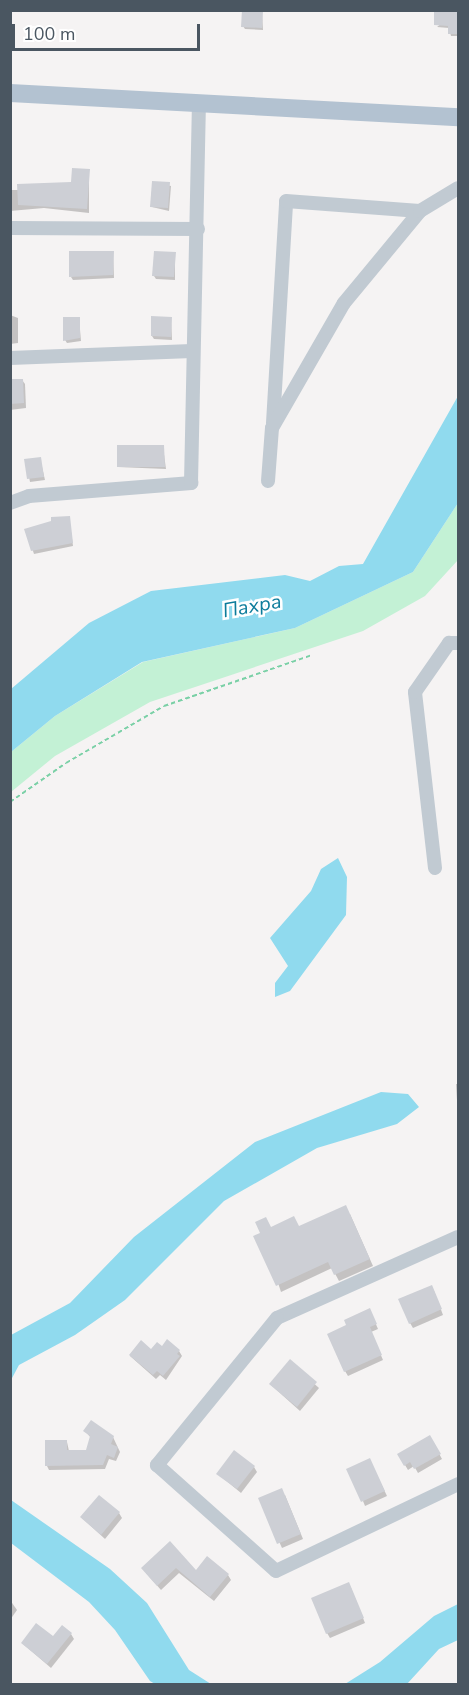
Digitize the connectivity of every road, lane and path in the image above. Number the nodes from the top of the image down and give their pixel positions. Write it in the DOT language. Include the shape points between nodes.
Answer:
graph roads {
  1 [pos="10,93"];
  2 [pos="200,103"];
  3 [pos="459,117"];
  4 [pos="459,188"];
  5 [pos="420,211"];
  6 [pos="10,228"];
  7 [pos="198,229"];
  8 [pos="192,351"];
  9 [pos="10,358"];
  10 [pos="272,428"];
  11 [pos="268,481"];
  12 [pos="10,503"];
  13 [pos="459,643"];
  14 [pos="312,655"];
  15 [pos="10,802"];
  16 [pos="435,868"];
  17 [pos="459,1237"];
  18 [pos="459,1484"];
  1 -- 2 [label="main road"];
  2 -- 3 [label="main road"];
  2 -- 7 [label="street"];
  4 -- 5 [label="street"];
  5 -- 10 [label="street" via="344,303"];
  5 -- 10 [label="street" via="286,201"];
  6 -- 7 [label="street"];
  7 -- 8 [label="street"];
  8 -- 9 [label="street"];
  8 -- 12 [label="street" via="191,483 28,495"];
  10 -- 11 [label="street"];
  13 -- 16 [label="street" via="449,643 415,692"];
  14 -- 15 [label="path" via="164,706"];
  17 -- 18 [label="street" via="277,1318 157,1466 276,1571"];
}
